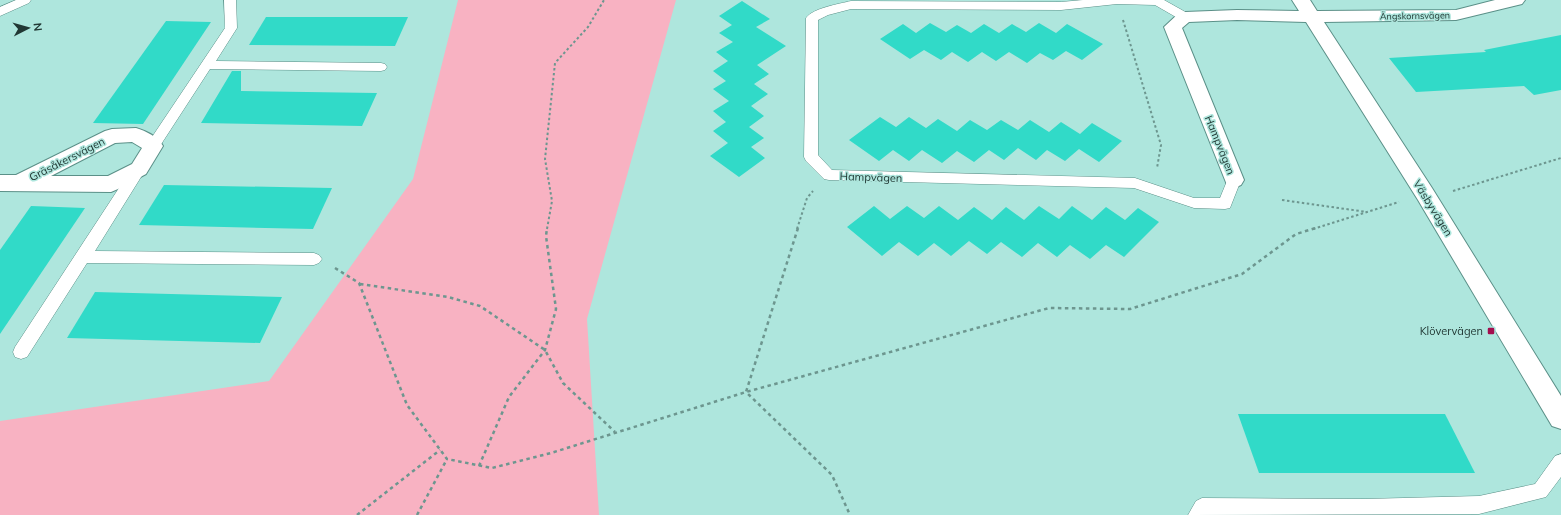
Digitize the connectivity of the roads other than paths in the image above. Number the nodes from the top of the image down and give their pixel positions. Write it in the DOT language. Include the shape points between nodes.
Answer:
graph roads {
  1 [pos="25,0"];
  2 [pos="230,0"];
  3 [pos="1116,0"];
  4 [pos="1516,0"];
  5 [pos="1306,9"];
  6 [pos="0,12"];
  7 [pos="1185,17"];
  8 [pos="206,65"];
  9 [pos="381,67"];
  10 [pos="153,146"];
  11 [pos="139,169"];
  12 [pos="1234,180"];
  13 [pos="9,184"];
  14 [pos="83,257"];
  15 [pos="314,259"];
  16 [pos="20,352"];
  17 [pos="1561,418"];
  18 [pos="1561,462"];
  19 [pos="1368,511"];
  20 [pos="1197,515"];
  1 -- 6 [label="lane"];
  2 -- 8 [label="lane" via="231,28"];
  3 -- 7 [label="lane, Hampvägen" via="1156,1"];
  3 -- 12 [label="lane, Hampvägen" via="1061,6 851,5 812,18 811,157 829,175 1135,183 1194,203 1225,204"];
  4 -- 5 [label="street, Ängskornsvägen" via="1456,15"];
  5 -- 7 [label="street"];
  5 -- 17 [label="street, Väsbyvägen" via="1425,194"];
  7 -- 12 [label="street, Hampvägen" via="1173,27"];
  8 -- 9 [label="lane"];
  8 -- 10 [label="lane"];
  10 -- 11 [label="street"];
  10 -- 13 [label="street, Gräsåkersvägen" via="136,135 112,136"];
  11 -- 13 [label="street, Gräsåkersvägen" via="111,184"];
  11 -- 14 [label="lane"];
  14 -- 15 [label="lane"];
  14 -- 16 [label="lane"];
  18 -- 19 [label="lane" via="1540,491 1479,505"];
  19 -- 20 [label="lane" via="1202,507"];
}
